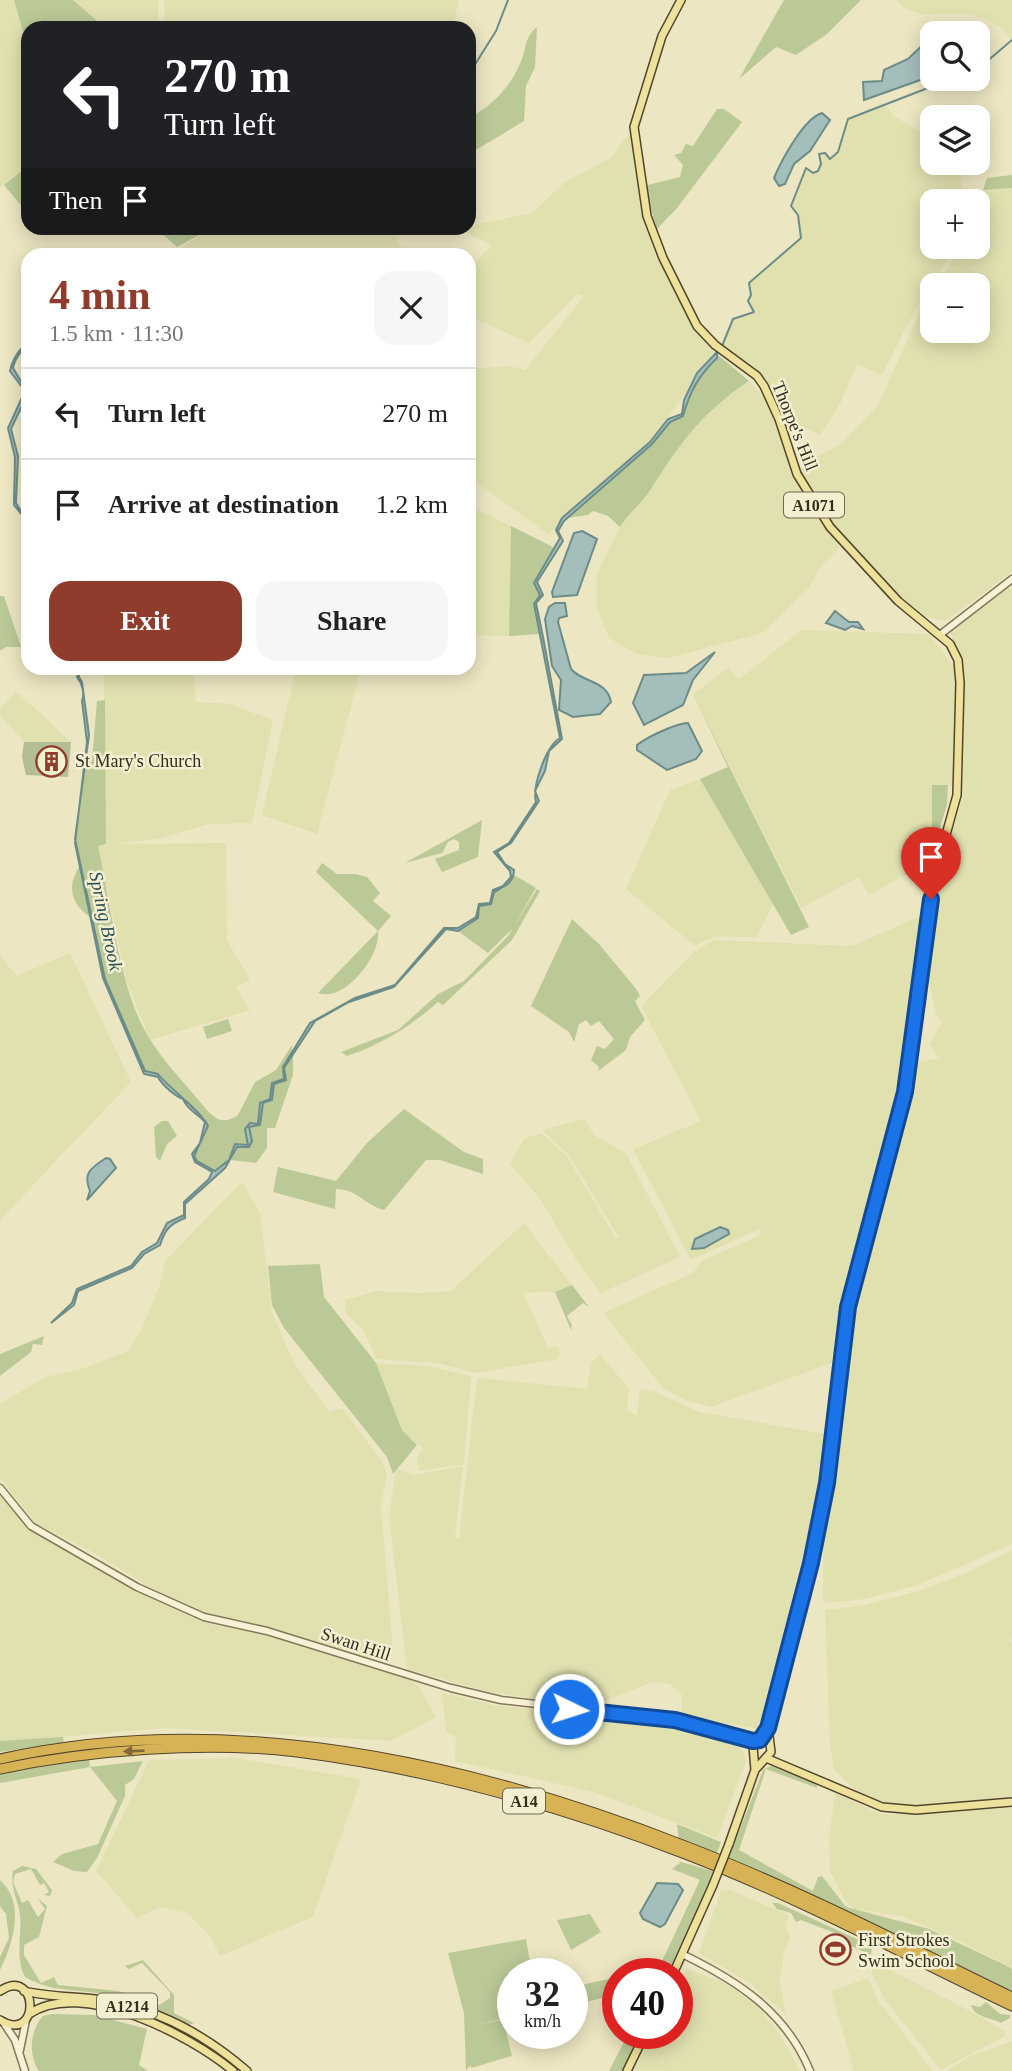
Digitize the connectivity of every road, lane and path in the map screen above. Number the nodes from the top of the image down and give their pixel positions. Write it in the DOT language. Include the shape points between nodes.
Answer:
graph roads {
  1 [pos="681,0"];
  2 [pos="1012,579"];
  3 [pos="941,634"];
  4 [pos="0,1488"];
  5 [pos="768,1728"];
  6 [pos="740,1738"];
  7 [pos="759,1741"];
  8 [pos="770,1746"];
  9 [pos="753,1752"];
  10 [pos="764,1758"];
  11 [pos="0,1759"];
  12 [pos="781,1762"];
  13 [pos="0,1769"];
  14 [pos="755,1770"];
  15 [pos="1012,1801"];
  16 [pos="682,1954"];
  17 [pos="680,1958"];
  18 [pos="0,1991"];
  19 [pos="24,1991"];
  20 [pos="1012,1997"];
  21 [pos="1012,2006"];
  22 [pos="28,2016"];
  23 [pos="1,2021"];
  24 [pos="638,2049"];
  25 [pos="19,2053"];
  26 [pos="25,2071"];
  27 [pos="233,2071"];
  28 [pos="247,2071"];
  29 [pos="627,2071"];
  30 [pos="810,2071"];
  1 -- 3 [label="main road, Thorpe's Hill / A1071" via="643,88 634,130 654,236 691,319 764,386 797,474 830,527 898,601"];
  2 -- 3 [label="street"];
  3 -- 5 [label="main road, A1071" via="958,660 955,808 935,871 903,1105 848,1307 827,1483 811,1563"];
  4 -- 6 [label="street, Swan Hill" via="32,1526 148,1593 204,1617 501,1700 675,1720"];
  5 -- 7 [label="main road, A1071"];
  5 -- 8 [label="main road, A1071"];
  6 -- 7 [label="street, Swan Hill"];
  6 -- 9 [label="street, Swan Hill"];
  7 -- 8 [label="main road"];
  7 -- 9 [label="main road"];
  8 -- 10 [label="main road"];
  8 -- 12 [label="main road"];
  9 -- 10 [label="main road"];
  9 -- 14 [label="main road"];
  10 -- 12 [label="main road"];
  10 -- 14 [label="main road"];
  11 -- 20 [label="highway, A14" via="124,1741 233,1740 302,1745 457,1774 687,1846"];
  12 -- 15 [label="main road" via="866,1803 895,1809"];
  21 -- 13 [label="highway, A14, one-way" via="688,1855 560,1811 451,1781 297,1752 238,1749 125,1751"];
  14 -- 16 [label="main road, bridge"];
  16 -- 17 [label="main road"];
  16 -- 30 [label="street" via="763,2003 786,2028"];
  18 -- 19 [label="main road" via="14,1986"];
  19 -- 22 [label="main road" via="30,1999"];
  19 -- 28 [label="main road, A1214" via="117,2002 172,2021 222,2049"];
  22 -- 23 [label="main road" via="18,2024"];
  22 -- 25 [label="street"];
  22 -- 27 [label="main road, A1214" via="57,2005 114,2010 169,2029"];
  23 -- 25 [label="street"];
  24 -- 29 [label="main road"];
  25 -- 26 [label="street"];
}
